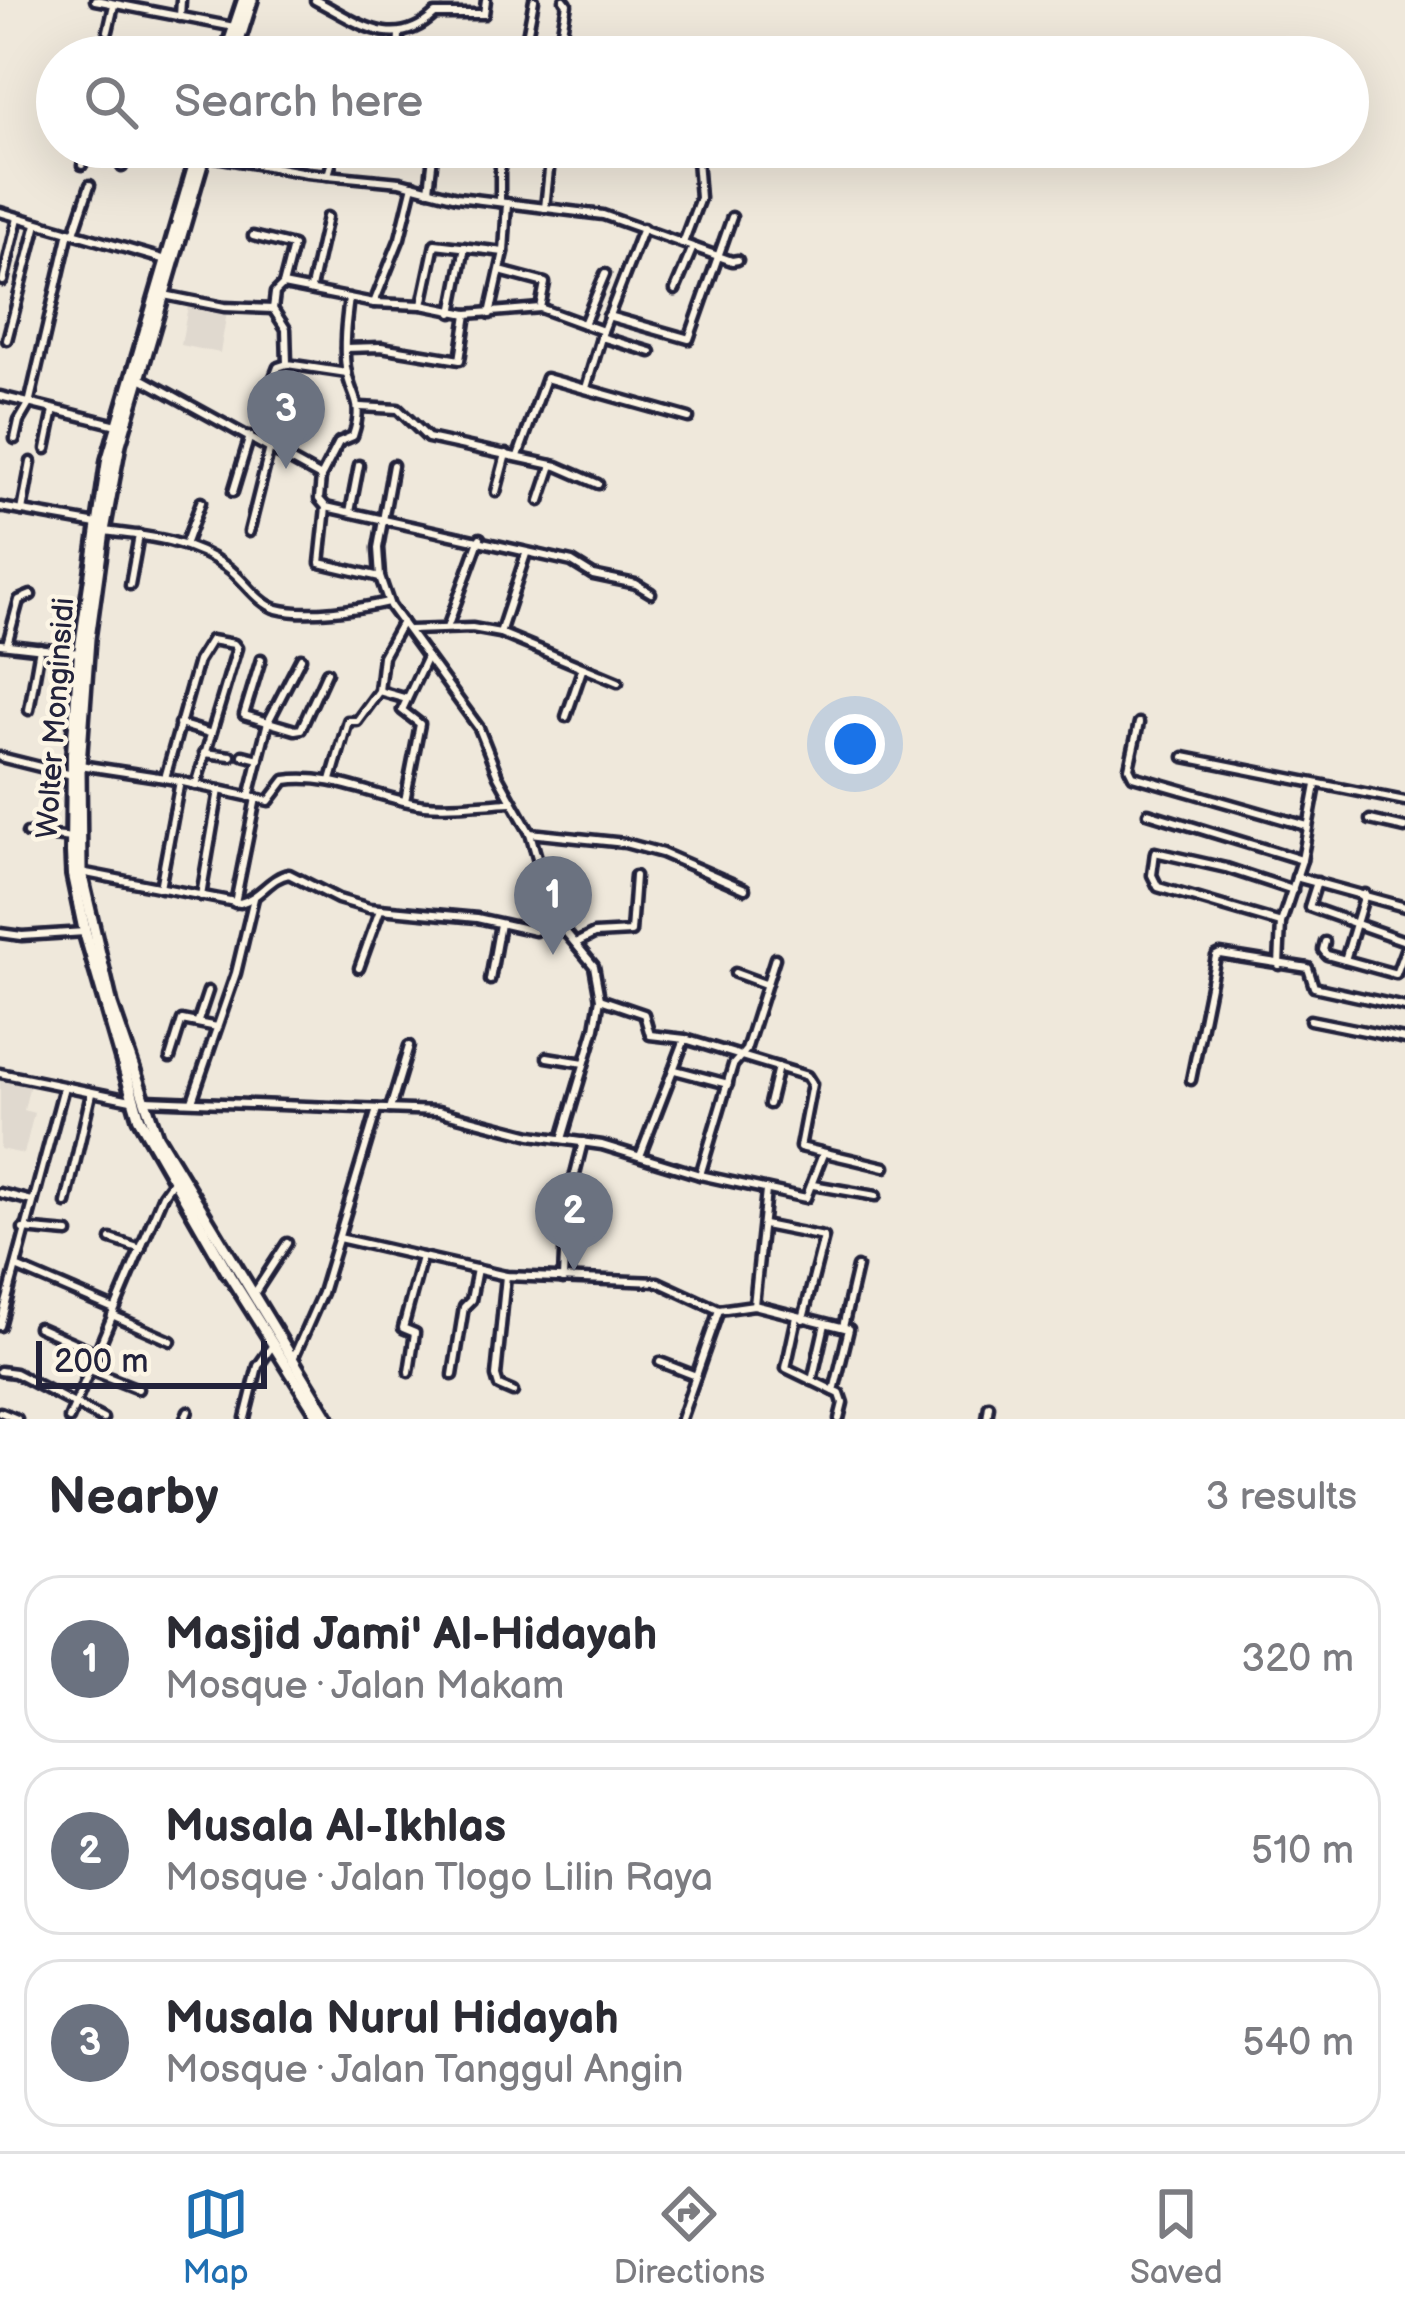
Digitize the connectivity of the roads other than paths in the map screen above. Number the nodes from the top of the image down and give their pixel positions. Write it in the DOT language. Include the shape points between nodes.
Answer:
graph roads {
  1 [pos="93,0"];
  2 [pos="182,0"];
  3 [pos="248,0"];
  4 [pos="315,0"];
  5 [pos="486,0"];
  6 [pos="534,0"];
  7 [pos="564,0"];
  8 [pos="114,5"];
  9 [pos="180,17"];
  10 [pos="234,26"];
  11 [pos="108,31"];
  12 [pos="399,34"];
  13 [pos="233,36"];
  14 [pos="237,36"];
  15 [pos="528,36"];
  16 [pos="560,36"];
  17 [pos="198,168"];
  18 [pos="199,168"];
  19 [pos="293,168"];
  20 [pos="330,168"];
  21 [pos="432,168"];
  22 [pos="502,168"];
  23 [pos="698,168"];
  24 [pos="549,170"];
  25 [pos="328,175"];
  26 [pos="90,185"];
  27 [pos="413,185"];
  28 [pos="429,190"];
  29 [pos="504,202"];
  30 [pos="545,208"];
  31 [pos="0,212"];
  32 [pos="327,217"];
  33 [pos="732,217"];
  34 [pos="18,218"];
  35 [pos="37,224"];
  36 [pos="643,228"];
  37 [pos="71,232"];
  38 [pos="253,236"];
  39 [pos="683,243"];
  40 [pos="464,247"];
  41 [pos="693,247"];
  42 [pos="504,253"];
  43 [pos="716,256"];
  44 [pos="166,260"];
  45 [pos="738,260"];
  46 [pos="500,271"];
  47 [pos="605,274"];
  48 [pos="3,280"];
  49 [pos="284,285"];
  50 [pos="311,288"];
  51 [pos="675,290"];
  52 [pos="164,295"];
  53 [pos="349,298"];
  54 [pos="374,303"];
  55 [pos="422,305"];
  56 [pos="540,308"];
  57 [pos="273,309"];
  58 [pos="452,313"];
  59 [pos="466,314"];
  60 [pos="490,314"];
  61 [pos="608,316"];
  62 [pos="584,324"];
  63 [pos="602,334"];
  64 [pos="7,340"];
  65 [pos="345,348"];
  66 [pos="651,352"];
  67 [pos="287,364"];
  68 [pos="346,373"];
  69 [pos="139,377"];
  70 [pos="271,385"];
  71 [pos="586,390"];
  72 [pos="0,396"];
  73 [pos="29,404"];
  74 [pos="360,406"];
  75 [pos="54,410"];
  76 [pos="689,418"];
  77 [pos="117,425"];
  78 [pos="250,436"];
  79 [pos="15,439"];
  80 [pos="270,448"];
  81 [pos="46,449"];
  82 [pos="506,454"];
  83 [pos="518,456"];
  84 [pos="32,462"];
  85 [pos="358,465"];
  86 [pos="393,465"];
  87 [pos="552,465"];
  88 [pos="321,477"];
  89 [pos="598,484"];
  90 [pos="233,492"];
  91 [pos="496,492"];
  92 [pos="539,501"];
  93 [pos="201,502"];
  94 [pos="0,507"];
  95 [pos="326,507"];
  96 [pos="22,511"];
  97 [pos="350,512"];
  98 [pos="385,518"];
  99 [pos="101,528"];
  100 [pos="249,532"];
  101 [pos="139,535"];
  102 [pos="480,538"];
  103 [pos="185,545"];
  104 [pos="526,554"];
  105 [pos="380,577"];
  106 [pos="130,585"];
  107 [pos="651,593"];
  108 [pos="31,595"];
  109 [pos="388,602"];
  110 [pos="402,622"];
  111 [pos="447,628"];
  112 [pos="410,630"];
  113 [pos="500,633"];
  114 [pos="3,644"];
  115 [pos="40,648"];
  116 [pos="80,653"];
  117 [pos="301,658"];
  118 [pos="427,658"];
  119 [pos="261,659"];
  120 [pos="582,670"];
  121 [pos="327,672"];
  122 [pos="618,682"];
  123 [pos="379,691"];
  124 [pos="407,699"];
  125 [pos="29,710"];
  126 [pos="566,717"];
  127 [pos="268,722"];
  128 [pos="1139,723"];
  129 [pos="179,724"];
  130 [pos="209,733"];
  131 [pos="204,753"];
  132 [pos="243,755"];
  133 [pos="231,756"];
  134 [pos="0,757"];
  135 [pos="1184,757"];
  136 [pos="259,759"];
  137 [pos="76,770"];
  138 [pos="165,778"];
  139 [pos="331,780"];
  140 [pos="180,781"];
  141 [pos="196,784"];
  142 [pos="1316,784"];
  143 [pos="219,790"];
  144 [pos="252,798"];
  145 [pos="405,801"];
  146 [pos="1405,801"];
  147 [pos="512,802"];
  148 [pos="1148,813"];
  149 [pos="1370,820"];
  150 [pos="1307,826"];
  151 [pos="1405,828"];
  152 [pos="27,833"];
  153 [pos="530,833"];
  154 [pos="72,838"];
  155 [pos="1302,860"];
  156 [pos="81,872"];
  157 [pos="634,876"];
  158 [pos="1296,878"];
  159 [pos="1317,882"];
  160 [pos="160,888"];
  161 [pos="745,889"];
  162 [pos="1293,890"];
  163 [pos="1365,895"];
  164 [pos="201,896"];
  165 [pos="254,898"];
  166 [pos="235,903"];
  167 [pos="1405,907"];
  168 [pos="380,910"];
  169 [pos="1281,923"];
  170 [pos="1357,923"];
  171 [pos="500,924"];
  172 [pos="557,924"];
  173 [pos="85,932"];
  174 [pos="0,933"];
  175 [pos="1325,942"];
  176 [pos="576,943"];
  177 [pos="1405,946"];
  178 [pos="775,958"];
  179 [pos="1345,961"];
  180 [pos="1279,964"];
  181 [pos="359,968"];
  182 [pos="735,973"];
  183 [pos="490,980"];
  184 [pos="766,985"];
  185 [pos="208,992"];
  186 [pos="600,999"];
  187 [pos="1405,1007"];
  188 [pos="1310,1020"];
  189 [pos="198,1021"];
  190 [pos="217,1027"];
  191 [pos="685,1039"];
  192 [pos="1405,1040"];
  193 [pos="409,1046"];
  194 [pos="742,1055"];
  195 [pos="548,1057"];
  196 [pos="170,1058"];
  197 [pos="584,1063"];
  198 [pos="778,1067"];
  199 [pos="675,1070"];
  200 [pos="0,1073"];
  201 [pos="1191,1080"];
  202 [pos="728,1084"];
  203 [pos="64,1087"];
  204 [pos="92,1094"];
  205 [pos="138,1100"];
  206 [pos="192,1101"];
  207 [pos="769,1104"];
  208 [pos="377,1109"];
  209 [pos="390,1109"];
  210 [pos="562,1139"];
  211 [pos="583,1142"];
  212 [pos="823,1154"];
  213 [pos="640,1156"];
  214 [pos="885,1167"];
  215 [pos="700,1175"];
  216 [pos="174,1180"];
  217 [pos="813,1185"];
  218 [pos="766,1191"];
  219 [pos="0,1193"];
  220 [pos="876,1196"];
  221 [pos="32,1202"];
  222 [pos="66,1203"];
  223 [pos="764,1225"];
  224 [pos="23,1229"];
  225 [pos="68,1233"];
  226 [pos="339,1238"];
  227 [pos="111,1239"];
  228 [pos="287,1243"];
  229 [pos="141,1249"];
  230 [pos="422,1257"];
  231 [pos="16,1267"];
  232 [pos="857,1267"];
  233 [pos="477,1269"];
  234 [pos="232,1272"];
  235 [pos="506,1276"];
  236 [pos="563,1280"];
  237 [pos="252,1297"];
  238 [pos="4,1298"];
  239 [pos="754,1305"];
  240 [pos="718,1310"];
  241 [pos="113,1312"];
  242 [pos="800,1318"];
  243 [pos="825,1324"];
  244 [pos="0,1326"];
  245 [pos="38,1327"];
  246 [pos="843,1327"];
  247 [pos="171,1341"];
  248 [pos="273,1345"];
  249 [pos="97,1353"];
  250 [pos="292,1360"];
  251 [pos="660,1361"];
  252 [pos="90,1370"];
  253 [pos="0,1371"];
  254 [pos="409,1372"];
  255 [pos="453,1375"];
  256 [pos="697,1376"];
  257 [pos="812,1381"];
  258 [pos="138,1389"];
  259 [pos="834,1390"];
  260 [pos="513,1392"];
  261 [pos="75,1405"];
  262 [pos="989,1406"];
  263 [pos="0,1412"];
  264 [pos="245,1418"];
  265 [pos="17,1419"];
  266 [pos="69,1419"];
  267 [pos="103,1419"];
  268 [pos="324,1419"];
  269 [pos="681,1419"];
  270 [pos="839,1419"];
  271 [pos="987,1419"];
  1 -- 8 [label="street"];
  2 -- 9 [label="street"];
  3 -- 10 [label="main road"];
  3 -- 14 [label="main road"];
  4 -- 12 [label="street" via="363,26"];
  5 -- 12 [label="street" via="480,16 435,14"];
  6 -- 15 [label="street"];
  7 -- 16 [label="street"];
  8 -- 9 [label="street"];
  8 -- 11 [label="street"];
  9 -- 10 [label="street"];
  10 -- 13 [label="main road"];
  17 -- 44 [label="main road, Wolter Monginsidi"];
  18 -- 52 [label="main road, Wolter Monginsidi"];
  19 -- 25 [label="street"];
  20 -- 25 [label="street"];
  21 -- 28 [label="street"];
  22 -- 29 [label="street"];
  23 -- 39 [label="street" via="700,198"];
  24 -- 30 [label="street"];
  25 -- 27 [label="street"];
  26 -- 37 [label="street"];
  27 -- 28 [label="street"];
  27 -- 54 [label="street"];
  28 -- 29 [label="street"];
  29 -- 30 [label="street"];
  29 -- 42 [label="street"];
  30 -- 36 [label="street"];
  31 -- 34 [label="street"];
  32 -- 50 [label="street"];
  33 -- 43 [label="street"];
  34 -- 35 [label="street"];
  34 -- 48 [label="street"];
  35 -- 37 [label="street"];
  35 -- 64 [label="street"];
  36 -- 39 [label="street"];
  36 -- 61 [label="street"];
  37 -- 44 [label="street"];
  37 -- 73 [label="street"];
  38 -- 49 [label="street" via="293,246"];
  39 -- 41 [label="street"];
  40 -- 42 [label="street"];
  40 -- 55 [label="street" via="435,244"];
  40 -- 58 [label="street"];
  41 -- 43 [label="street"];
  41 -- 51 [label="street"];
  42 -- 46 [label="street"];
  43 -- 45 [label="street"];
  43 -- 61 [label="street" via="689,339"];
  44 -- 77 [label="main road, Wolter Monginsidi"];
  46 -- 56 [label="street" via="545,283"];
  46 -- 60 [label="street"];
  47 -- 62 [label="street"];
  49 -- 50 [label="street"];
  49 -- 57 [label="street"];
  50 -- 53 [label="street"];
  52 -- 57 [label="street"];
  52 -- 69 [label="main road, Wolter Monginsidi"];
  53 -- 54 [label="street"];
  53 -- 65 [label="street"];
  54 -- 55 [label="street"];
  55 -- 58 [label="street"];
  56 -- 60 [label="street"];
  56 -- 62 [label="street"];
  57 -- 67 [label="street" via="286,329"];
  58 -- 59 [label="street"];
  59 -- 60 [label="street"];
  59 -- 65 [label="street" via="460,360"];
  61 -- 63 [label="street"];
  62 -- 63 [label="street"];
  63 -- 66 [label="street"];
  63 -- 71 [label="street"];
  65 -- 68 [label="street"];
  67 -- 68 [label="street"];
  67 -- 70 [label="street"];
  68 -- 74 [label="street"];
  69 -- 78 [label="street"];
  69 -- 99 [label="main road, Wolter Monginsidi"];
  71 -- 76 [label="street"];
  71 -- 83 [label="street" via="546,378"];
  72 -- 73 [label="street"];
  73 -- 75 [label="street"];
  73 -- 79 [label="street"];
  74 -- 82 [label="street" via="398,409 428,439"];
  74 -- 88 [label="street" via="353,436 339,442"];
  75 -- 77 [label="street"];
  75 -- 81 [label="street"];
  77 -- 99 [label="main road, Wolter Monginsidi"];
  78 -- 80 [label="street"];
  78 -- 90 [label="street"];
  80 -- 88 [label="street"];
  80 -- 100 [label="street"];
  82 -- 83 [label="street"];
  82 -- 91 [label="street"];
  83 -- 87 [label="street"];
  84 -- 96 [label="street"];
  85 -- 97 [label="street"];
  86 -- 98 [label="street"];
  87 -- 89 [label="street"];
  87 -- 92 [label="street"];
  88 -- 95 [label="street"];
  93 -- 103 [label="street"];
  94 -- 96 [label="street"];
  95 -- 97 [label="street"];
  95 -- 105 [label="street" via="320,563"];
  96 -- 99 [label="street"];
  97 -- 98 [label="street"];
  98 -- 102 [label="street"];
  98 -- 105 [label="street"];
  99 -- 101 [label="street"];
  99 -- 116 [label="main road, Wolter Monginsidi"];
  99 -- 137 [label="main road, Wolter Monginsidi"];
  101 -- 103 [label="street"];
  101 -- 106 [label="street"];
  102 -- 104 [label="street"];
  102 -- 111 [label="street"];
  103 -- 109 [label="street" via="230,568 271,606"];
  104 -- 107 [label="street" via="572,562"];
  104 -- 113 [label="street"];
  105 -- 109 [label="street"];
  108 -- 114 [label="street" via="19,600"];
  109 -- 110 [label="street"];
  110 -- 112 [label="street"];
  110 -- 123 [label="street" via="383,656"];
  111 -- 112 [label="street"];
  111 -- 113 [label="street"];
  112 -- 118 [label="street"];
  113 -- 120 [label="street"];
  114 -- 115 [label="street"];
  115 -- 116 [label="street"];
  115 -- 125 [label="street"];
  116 -- 137 [label="main road, Wolter Monginsidi"];
  117 -- 127 [label="street"];
  118 -- 124 [label="street"];
  118 -- 147 [label="street" via="479,728"];
  119 -- 127 [label="street" via="244,715"];
  120 -- 122 [label="street"];
  120 -- 126 [label="street"];
  121 -- 127 [label="street" via="301,728"];
  123 -- 124 [label="street"];
  123 -- 139 [label="street" via="357,722 347,722"];
  124 -- 145 [label="street" via="402,713 420,725"];
  127 -- 136 [label="street"];
  128 -- 150 [label="street" via="1133,776"];
  129 -- 130 [label="street"];
  129 -- 130 [label="street" via="209,642 234,644"];
  129 -- 138 [label="street"];
  130 -- 131 [label="street"];
  131 -- 133 [label="street"];
  131 -- 141 [label="street"];
  132 -- 136 [label="street"];
  134 -- 137 [label="street"];
  135 -- 142 [label="street"];
  136 -- 144 [label="street"];
  137 -- 138 [label="street"];
  137 -- 154 [label="main road, Wolter Monginsidi"];
  137 -- 156 [label="main road, Wolter Monginsidi"];
  138 -- 140 [label="street"];
  139 -- 144 [label="street" via="286,780 274,800"];
  139 -- 145 [label="street"];
  140 -- 141 [label="street"];
  140 -- 160 [label="street"];
  141 -- 143 [label="street"];
  142 -- 146 [label="street"];
  142 -- 150 [label="street"];
  143 -- 144 [label="street"];
  143 -- 164 [label="street"];
  144 -- 166 [label="street"];
  145 -- 147 [label="street"];
  147 -- 153 [label="street"];
  148 -- 155 [label="street"];
  149 -- 151 [label="street"];
  150 -- 155 [label="street"];
  152 -- 154 [label="street"];
  153 -- 161 [label="street" via="625,843"];
  153 -- 172 [label="street"];
  154 -- 173 [label="main road, Wolter Monginsidi"];
  155 -- 158 [label="street"];
  156 -- 160 [label="street"];
  156 -- 205 [label="main road, Wolter Monginsidi"];
  157 -- 176 [label="street" via="631,932"];
  158 -- 159 [label="street"];
  158 -- 162 [label="street"];
  159 -- 163 [label="street"];
  159 -- 170 [label="street" via="1309,907"];
  160 -- 164 [label="street"];
  162 -- 169 [label="street"];
  162 -- 169 [label="street" via="1155,852 1158,887"];
  163 -- 167 [label="street"];
  163 -- 170 [label="street"];
  164 -- 166 [label="street"];
  165 -- 166 [label="street"];
  165 -- 168 [label="street" via="289,874"];
  165 -- 190 [label="street"];
  168 -- 171 [label="street"];
  168 -- 181 [label="street"];
  169 -- 180 [label="street"];
  170 -- 177 [label="street"];
  170 -- 179 [label="street"];
  171 -- 172 [label="street" via="535,931"];
  171 -- 183 [label="street"];
  172 -- 176 [label="street"];
  173 -- 174 [label="street"];
  173 -- 205 [label="main road, Wolter Monginsidi"];
  175 -- 179 [label="street" via="1323,953"];
  176 -- 186 [label="street" via="594,966"];
  177 -- 179 [label="street" via="1396,974"];
  178 -- 184 [label="street"];
  180 -- 187 [label="street" via="1311,970 1314,987"];
  180 -- 201 [label="street" via="1217,955"];
  182 -- 184 [label="street"];
  184 -- 194 [label="street"];
  185 -- 189 [label="street"];
  186 -- 191 [label="street" via="644,1014 650,1035"];
  186 -- 197 [label="street"];
  188 -- 192 [label="street"];
  189 -- 190 [label="street"];
  189 -- 196 [label="street" via="182,1020"];
  190 -- 206 [label="street"];
  191 -- 194 [label="street"];
  191 -- 199 [label="street"];
  193 -- 209 [label="street"];
  194 -- 198 [label="street"];
  194 -- 202 [label="street"];
  195 -- 197 [label="street"];
  197 -- 210 [label="street"];
  198 -- 207 [label="street"];
  198 -- 212 [label="street" via="811,1079 800,1145"];
  199 -- 202 [label="street"];
  199 -- 213 [label="street"];
  200 -- 203 [label="street"];
  202 -- 215 [label="street"];
  203 -- 204 [label="street"];
  203 -- 221 [label="street"];
  204 -- 205 [label="street"];
  204 -- 222 [label="street"];
  205 -- 206 [label="street"];
  205 -- 216 [label="main road, Wolter Monginsidi"];
  205 -- 234 [label="main road, Wolter Monginsidi"];
  206 -- 208 [label="street"];
  208 -- 209 [label="street"];
  208 -- 226 [label="street"];
  209 -- 210 [label="street" via="438,1111"];
  210 -- 211 [label="street"];
  211 -- 213 [label="street"];
  211 -- 236 [label="street" via="566,1210"];
  212 -- 214 [label="street"];
  212 -- 217 [label="street"];
  213 -- 215 [label="street"];
  215 -- 218 [label="street"];
  216 -- 229 [label="street"];
  216 -- 234 [label="main road, Wolter Monginsidi"];
  217 -- 218 [label="street" via="806,1198"];
  217 -- 220 [label="street"];
  218 -- 223 [label="street"];
  219 -- 221 [label="street"];
  221 -- 224 [label="street"];
  223 -- 239 [label="street"];
  223 -- 242 [label="street" via="823,1236"];
  224 -- 225 [label="street"];
  224 -- 231 [label="street"];
  226 -- 230 [label="street"];
  226 -- 250 [label="street"];
  227 -- 229 [label="street"];
  228 -- 237 [label="street"];
  229 -- 241 [label="street"];
  230 -- 233 [label="street"];
  230 -- 254 [label="street" via="404,1327 416,1335"];
  231 -- 238 [label="street"];
  231 -- 241 [label="street"];
  232 -- 246 [label="street"];
  233 -- 235 [label="street"];
  233 -- 255 [label="street"];
  234 -- 237 [label="main road"];
  234 -- 248 [label="main road"];
  235 -- 236 [label="street"];
  235 -- 260 [label="street" via="496,1376"];
  236 -- 240 [label="street" via="658,1282"];
  237 -- 250 [label="main road"];
  238 -- 244 [label="street"];
  239 -- 240 [label="street"];
  239 -- 242 [label="street"];
  240 -- 256 [label="street"];
  241 -- 247 [label="street"];
  241 -- 249 [label="street"];
  242 -- 243 [label="street"];
  242 -- 257 [label="street" via="785,1365"];
  243 -- 246 [label="street"];
  243 -- 257 [label="street"];
  245 -- 249 [label="street"];
  246 -- 259 [label="street" via="850,1332"];
  248 -- 264 [label="street" via="258,1366"];
  248 -- 268 [label="main road"];
  249 -- 252 [label="street"];
  250 -- 268 [label="main road"];
  251 -- 256 [label="street"];
  252 -- 258 [label="street"];
  252 -- 261 [label="street"];
  253 -- 261 [label="street"];
  256 -- 269 [label="street"];
  257 -- 259 [label="street"];
  259 -- 270 [label="street" via="843,1399"];
  261 -- 266 [label="street"];
  261 -- 267 [label="street"];
  262 -- 271 [label="street"];
  263 -- 265 [label="street"];
}
